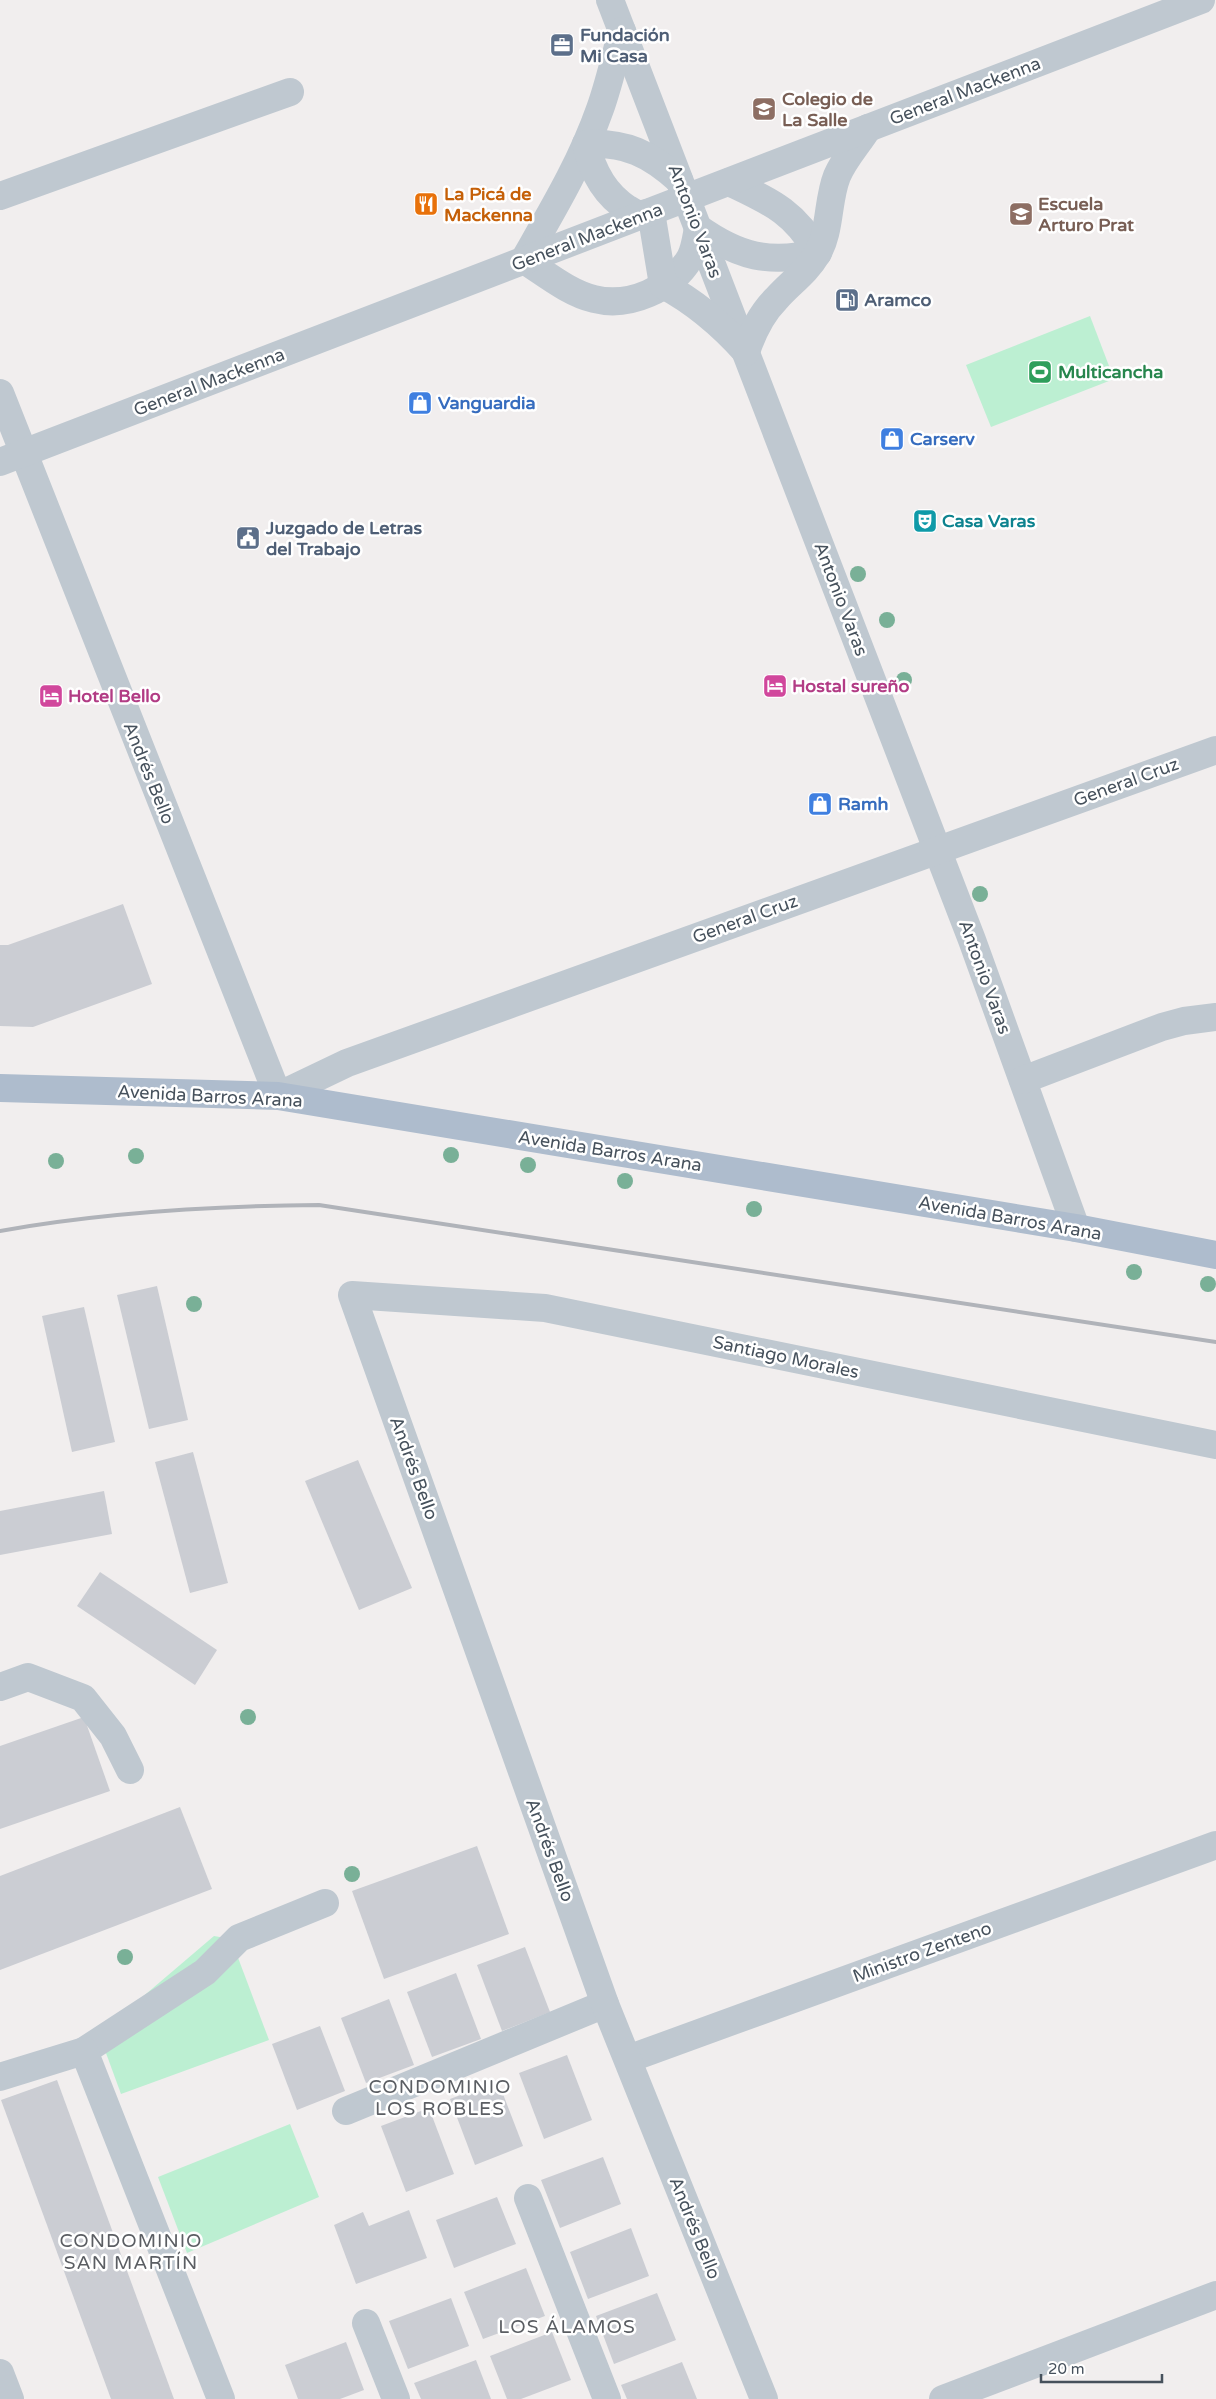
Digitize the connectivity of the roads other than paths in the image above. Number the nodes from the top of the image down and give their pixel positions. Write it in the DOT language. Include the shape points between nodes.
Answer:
graph roads {
  1 [pos="610,0"];
  2 [pos="1201,0"];
  3 [pos="622,31"];
  4 [pos="290,92"];
  5 [pos="868,128"];
  6 [pos="586,144"];
  7 [pos="729,182"];
  8 [pos="683,189"];
  9 [pos="0,196"];
  10 [pos="651,212"];
  11 [pos="698,228"];
  12 [pos="818,253"];
  13 [pos="524,260"];
  14 [pos="663,285"];
  15 [pos="746,352"];
  16 [pos="0,393"];
  17 [pos="12,458"];
  18 [pos="1216,750"];
  19 [pos="937,850"];
  20 [pos="1216,1017"];
  21 [pos="1022,1080"];
  22 [pos="0,1088"];
  23 [pos="278,1096"];
  24 [pos="1076,1228"];
  25 [pos="1216,1255"];
  26 [pos="352,1295"];
  27 [pos="1216,1445"];
  28 [pos="0,1687"];
  29 [pos="130,1770"];
  30 [pos="1216,1845"];
  31 [pos="326,1903"];
  32 [pos="606,2004"];
  33 [pos="84,2051"];
  34 [pos="628,2059"];
  35 [pos="0,2077"];
  36 [pos="346,2111"];
  37 [pos="528,2198"];
  38 [pos="1216,2295"];
  39 [pos="366,2323"];
  40 [pos="0,2373"];
  41 [pos="10,2399"];
  42 [pos="221,2399"];
  43 [pos="396,2399"];
  44 [pos="607,2399"];
  45 [pos="764,2399"];
  46 [pos="943,2399"];
  1 -- 3 [label="street, Antonio Varas"];
  2 -- 5 [label="street, General Mackenna"];
  3 -- 6 [label="street" via="601,108"];
  3 -- 8 [label="street, Antonio Varas"];
  4 -- 9 [label="street"];
  5 -- 7 [label="street, General Mackenna"];
  5 -- 12 [label="street" via="837,176"];
  6 -- 8 [label="street" via="604,143 638,151 660,163"];
  6 -- 10 [label="street" via="590,163 610,194 638,214"];
  6 -- 13 [label="street" via="573,175"];
  7 -- 8 [label="street, General Mackenna"];
  7 -- 12 [label="street" via="779,206 808,235"];
  8 -- 10 [label="street, General Mackenna"];
  8 -- 11 [label="street, Antonio Varas"];
  10 -- 13 [label="street, General Mackenna"];
  10 -- 14 [label="street"];
  11 -- 12 [label="street" via="720,244 743,254 768,259"];
  11 -- 14 [label="street" via="690,257 681,270"];
  11 -- 15 [label="street, Antonio Varas"];
  12 -- 15 [label="street" via="794,284 763,313"];
  13 -- 14 [label="street" via="579,293 608,302 641,297"];
  13 -- 17 [label="street, General Mackenna"];
  14 -- 15 [label="street" via="700,308"];
  15 -- 19 [label="street, Antonio Varas"];
  16 -- 17 [label="street, Andrés Bello"];
  17 -- 23 [label="street, Andrés Bello"];
  18 -- 19 [label="street, General Cruz"];
  19 -- 21 [label="street, Antonio Varas"];
  19 -- 23 [label="street, General Cruz" via="348,1062"];
  20 -- 21 [label="street" via="1162,1027"];
  21 -- 24 [label="street, Antonio Varas"];
  22 -- 23 [label="main road, Avenida Barros Arana"];
  23 -- 24 [label="main road, Avenida Barros Arana"];
  24 -- 25 [label="main road, Avenida Barros Arana"];
  26 -- 27 [label="street, Santiago Morales" via="546,1308"];
  26 -- 32 [label="street, Andrés Bello"];
  28 -- 29 [label="street" via="28,1677 83,1698 113,1736"];
  30 -- 34 [label="street, Ministro Zenteno"];
  31 -- 33 [label="street" via="239,1938 205,1972"];
  32 -- 34 [label="street, Andrés Bello"];
  32 -- 36 [label="street"];
  33 -- 35 [label="street"];
  33 -- 42 [label="street"];
  34 -- 45 [label="street, Andrés Bello"];
  37 -- 44 [label="street"];
  38 -- 46 [label="street"];
  39 -- 43 [label="street"];
  40 -- 41 [label="street"];
}
